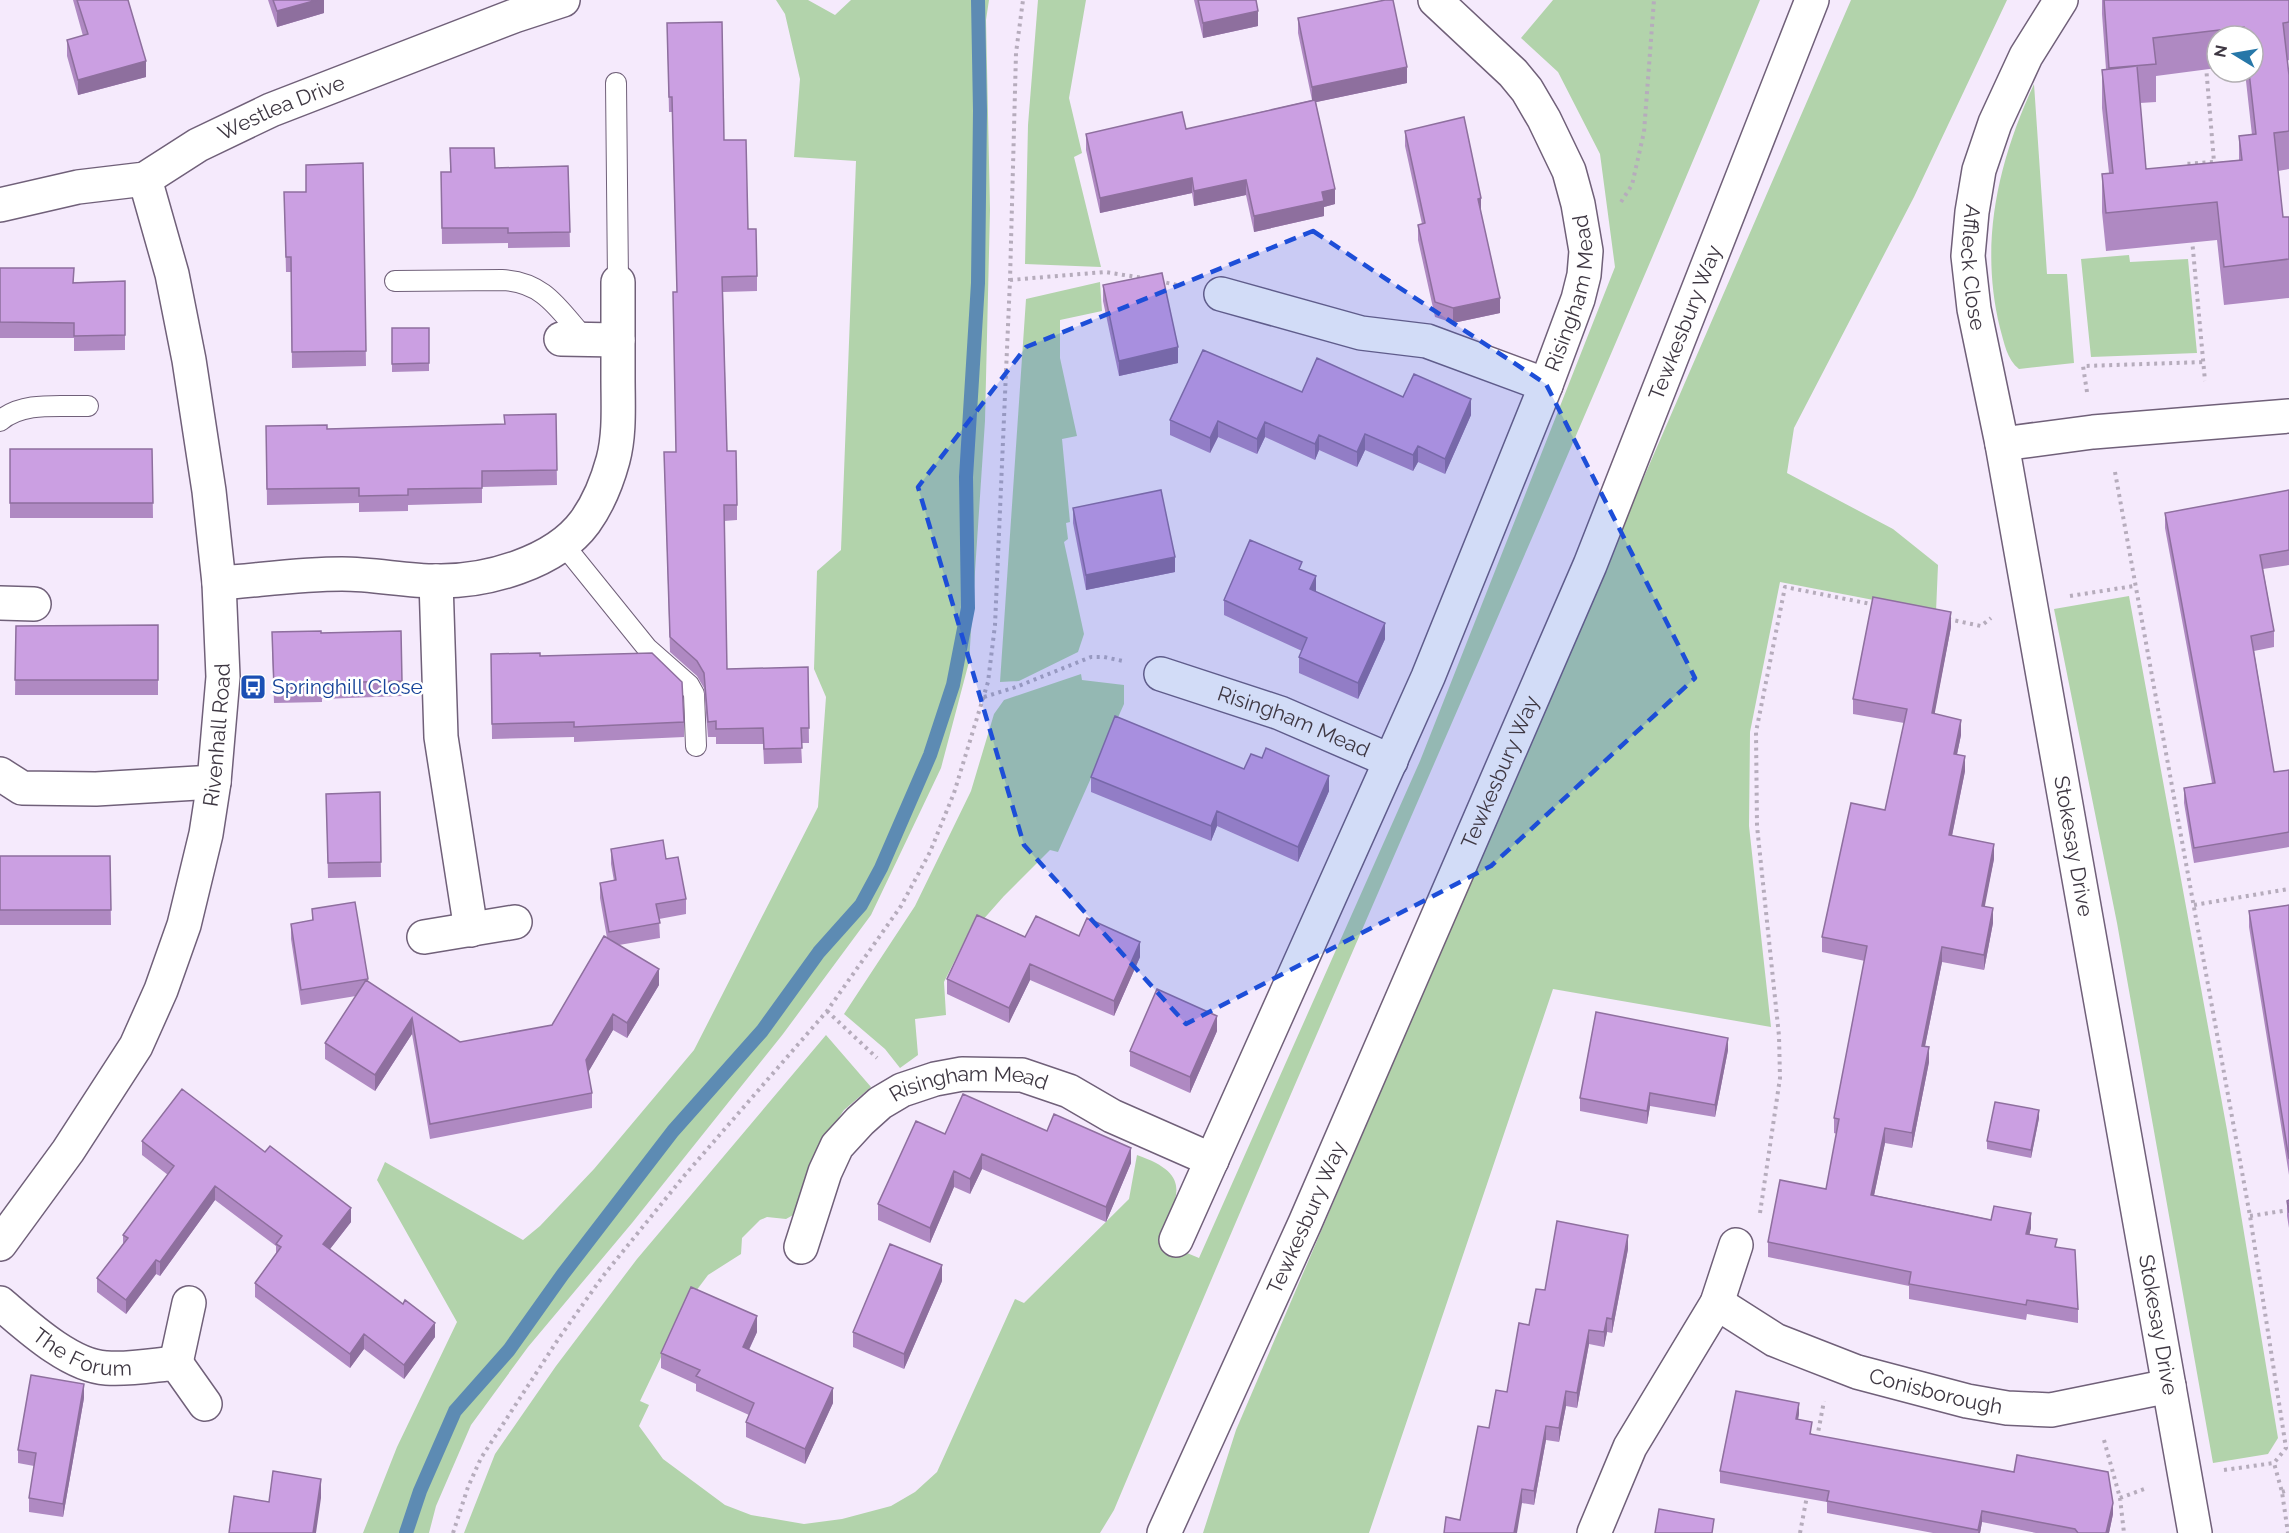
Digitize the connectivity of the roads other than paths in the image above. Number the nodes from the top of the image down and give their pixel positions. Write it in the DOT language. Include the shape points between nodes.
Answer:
graph roads {
  1 [pos="563,0"];
  2 [pos="1435,0"];
  3 [pos="1812,0"];
  4 [pos="2061,0"];
  5 [pos="616,83"];
  6 [pos="145,179"];
  7 [pos="0,205"];
  8 [pos="395,280"];
  9 [pos="618,282"];
  10 [pos="1221,294"];
  11 [pos="573,339"];
  12 [pos="618,340"];
  13 [pos="1546,385"];
  14 [pos="88,406"];
  15 [pos="2289,416"];
  16 [pos="0,421"];
  17 [pos="2002,444"];
  18 [pos="563,544"];
  19 [pos="436,581"];
  20 [pos="219,584"];
  21 [pos="0,603"];
  22 [pos="34,604"];
  23 [pos="1161,674"];
  24 [pos="696,746"];
  25 [pos="1391,761"];
  26 [pos="0,774"];
  27 [pos="214,782"];
  28 [pos="515,922"];
  29 [pos="471,930"];
  30 [pos="424,937"];
  31 [pos="1212,1160"];
  32 [pos="1176,1240"];
  33 [pos="0,1244"];
  34 [pos="1737,1245"];
  35 [pos="801,1247"];
  36 [pos="189,1303"];
  37 [pos="1718,1303"];
  38 [pos="0,1304"];
  39 [pos="176,1363"];
  40 [pos="2169,1386"];
  41 [pos="205,1404"];
  42 [pos="1164,1533"];
  43 [pos="1594,1533"];
  44 [pos="2195,1533"];
  1 -- 6 [label="street, Westlea Drive" via="271,110 198,145"];
  2 -- 13 [label="street, Risingham Mead" via="1513,73 1536,103 1569,171 1584,234 1584,275"];
  3 -- 42 [label="street, Tewkesbury Way" via="1590,565 1305,1223"];
  4 -- 17 [label="street, Affleck Close" via="2026,56 1995,123 1979,170 1972,212 1968,256 1974,309"];
  5 -- 9 [label="lane"];
  6 -- 7 [label="street, Westlea Drive" via="78,187"];
  6 -- 20 [label="street, Rivenhall Road" via="172,274 189,360"];
  8 -- 11 [label="lane" via="518,281 531,285 553,302"];
  9 -- 12 [label="street"];
  10 -- 13 [label="street, Risingham Mead" via="1355,332 1427,341"];
  11 -- 12 [label="street"];
  12 -- 18 [label="street" via="618,423 613,458 602,493 584,523"];
  13 -- 25 [label="street, Risingham Mead"];
  14 -- 16 [label="lane" via="27,408 9,413"];
  15 -- 17 [label="street" via="2093,432"];
  17 -- 40 [label="street, Stokesay Drive"];
  18 -- 19 [label="street" via="494,576"];
  18 -- 24 [label="lane" via="647,648 689,685 694,694"];
  19 -- 20 [label="street" via="343,574"];
  19 -- 29 [label="street" via="441,737"];
  20 -- 27 [label="street, Rivenhall Road" via="223,677"];
  21 -- 22 [label="street"];
  23 -- 25 [label="street, Risingham Mead" via="1280,713"];
  25 -- 31 [label="street, Risingham Mead"];
  26 -- 27 [label="street" via="22,788 96,789"];
  27 -- 33 [label="street, Rivenhall Road" via="184,925 136,1046 68,1151"];
  28 -- 29 [label="street"];
  29 -- 30 [label="street"];
  31 -- 32 [label="street, Risingham Mead"];
  31 -- 35 [label="street, Risingham Mead" via="1112,1116 1069,1091 1022,1075 962,1074 913,1086 879,1102 860,1121 837,1146"];
  34 -- 37 [label="street"];
  36 -- 39 [label="street"];
  37 -- 40 [label="street, Conisborough" via="1775,1340 1857,1372 1910,1388 2007,1408 2051,1410"];
  37 -- 43 [label="street" via="1630,1447"];
  38 -- 39 [label="street, The Forum" via="81,1361 105,1369"];
  39 -- 41 [label="street"];
  40 -- 44 [label="street, Stokesay Drive"];
}
